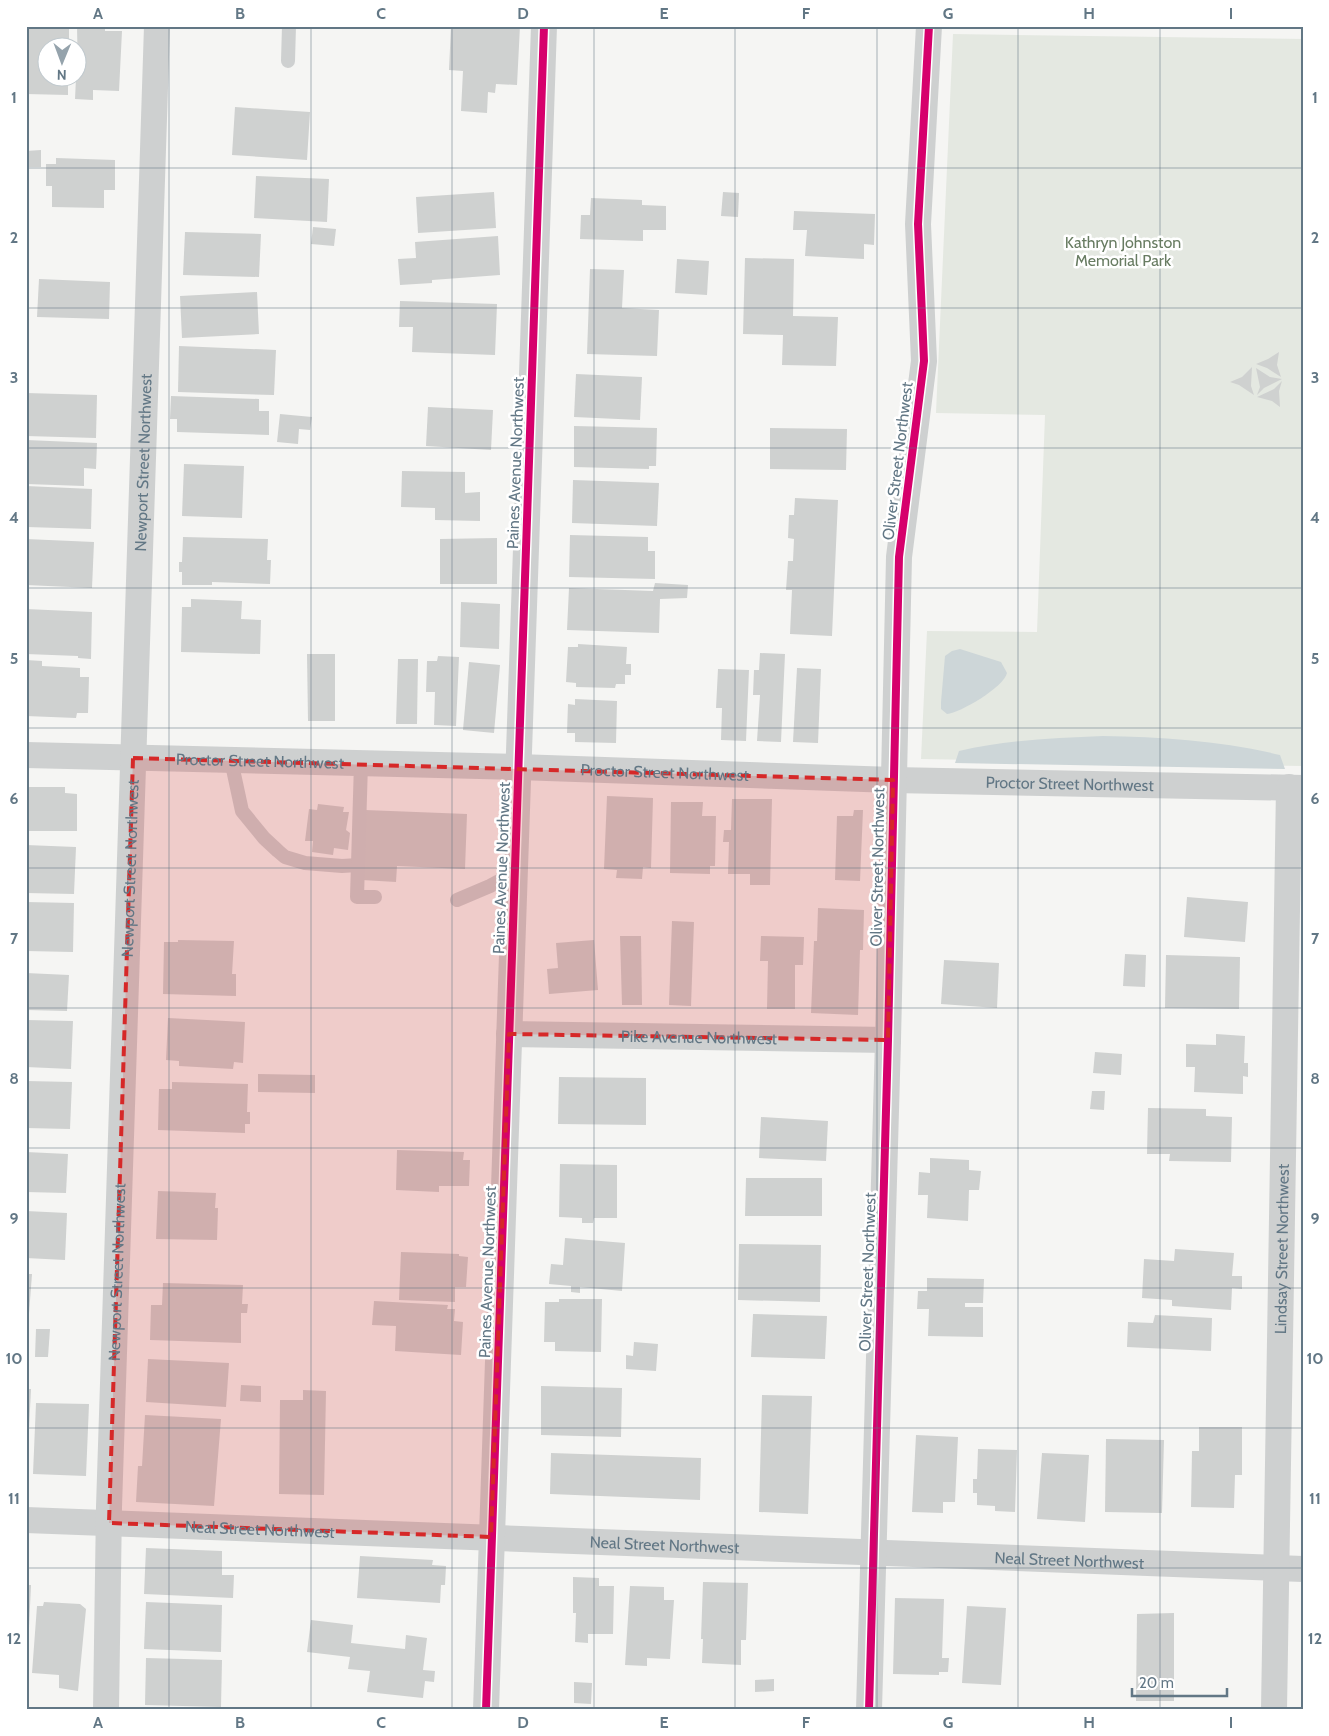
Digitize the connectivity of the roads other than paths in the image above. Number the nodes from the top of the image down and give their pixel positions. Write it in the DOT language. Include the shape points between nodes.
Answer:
graph roads {
  1 [pos="157,26"];
  2 [pos="289,26"];
  3 [pos="544,26"];
  4 [pos="929,26"];
  5 [pos="288,61"];
  6 [pos="26,755"];
  7 [pos="133,758"];
  8 [pos="231,760"];
  9 [pos="361,763"];
  10 [pos="518,767"];
  11 [pos="893,780"];
  12 [pos="1296,788"];
  13 [pos="358,865"];
  14 [pos="514,873"];
  15 [pos="375,898"];
  16 [pos="457,900"];
  17 [pos="509,1034"];
  18 [pos="888,1040"];
  19 [pos="26,1520"];
  20 [pos="109,1523"];
  21 [pos="492,1537"];
  22 [pos="873,1552"];
  23 [pos="1276,1568"];
  24 [pos="1303,1569"];
  25 [pos="106,1710"];
  26 [pos="486,1710"];
  27 [pos="869,1710"];
  28 [pos="1274,1710"];
  1 -- 7 [label="street, Newport Street Northwest"];
  2 -- 5 [label="lane"];
  3 -- 10 [label="street, Paines Avenue Northwest"];
  4 -- 11 [label="street, Oliver Street Northwest" via="918,224 924,361 899,557"];
  6 -- 7 [label="street, Proctor Street Northwest"];
  7 -- 8 [label="street, Proctor Street Northwest"];
  7 -- 20 [label="street, Newport Street Northwest"];
  8 -- 9 [label="street, Proctor Street Northwest"];
  8 -- 13 [label="lane" via="242,811 278,851 305,863"];
  9 -- 10 [label="street, Proctor Street Northwest"];
  9 -- 13 [label="lane"];
  10 -- 11 [label="street, Proctor Street Northwest"];
  10 -- 14 [label="street, Paines Avenue Northwest"];
  11 -- 12 [label="street, Proctor Street Northwest"];
  11 -- 18 [label="street, Oliver Street Northwest"];
  12 -- 23 [label="street, Lindsay Street Northwest"];
  13 -- 15 [label="lane" via="357,897"];
  14 -- 16 [label="lane"];
  14 -- 17 [label="street, Paines Avenue Northwest"];
  17 -- 18 [label="street, Pike Avenue Northwest"];
  17 -- 21 [label="street, Paines Avenue Northwest"];
  18 -- 22 [label="street, Oliver Street Northwest"];
  19 -- 20 [label="street, Neal Street Northwest"];
  20 -- 21 [label="street, Neal Street Northwest"];
  20 -- 25 [label="street, Newport Street Northwest"];
  21 -- 22 [label="street, Neal Street Northwest"];
  21 -- 26 [label="street, Paines Avenue Northwest"];
  22 -- 23 [label="street, Neal Street Northwest"];
  22 -- 27 [label="street, Oliver Street Northwest"];
  23 -- 24 [label="street, Neal Street Northwest"];
  23 -- 28 [label="street, Lindsay Street Northwest"];
}
